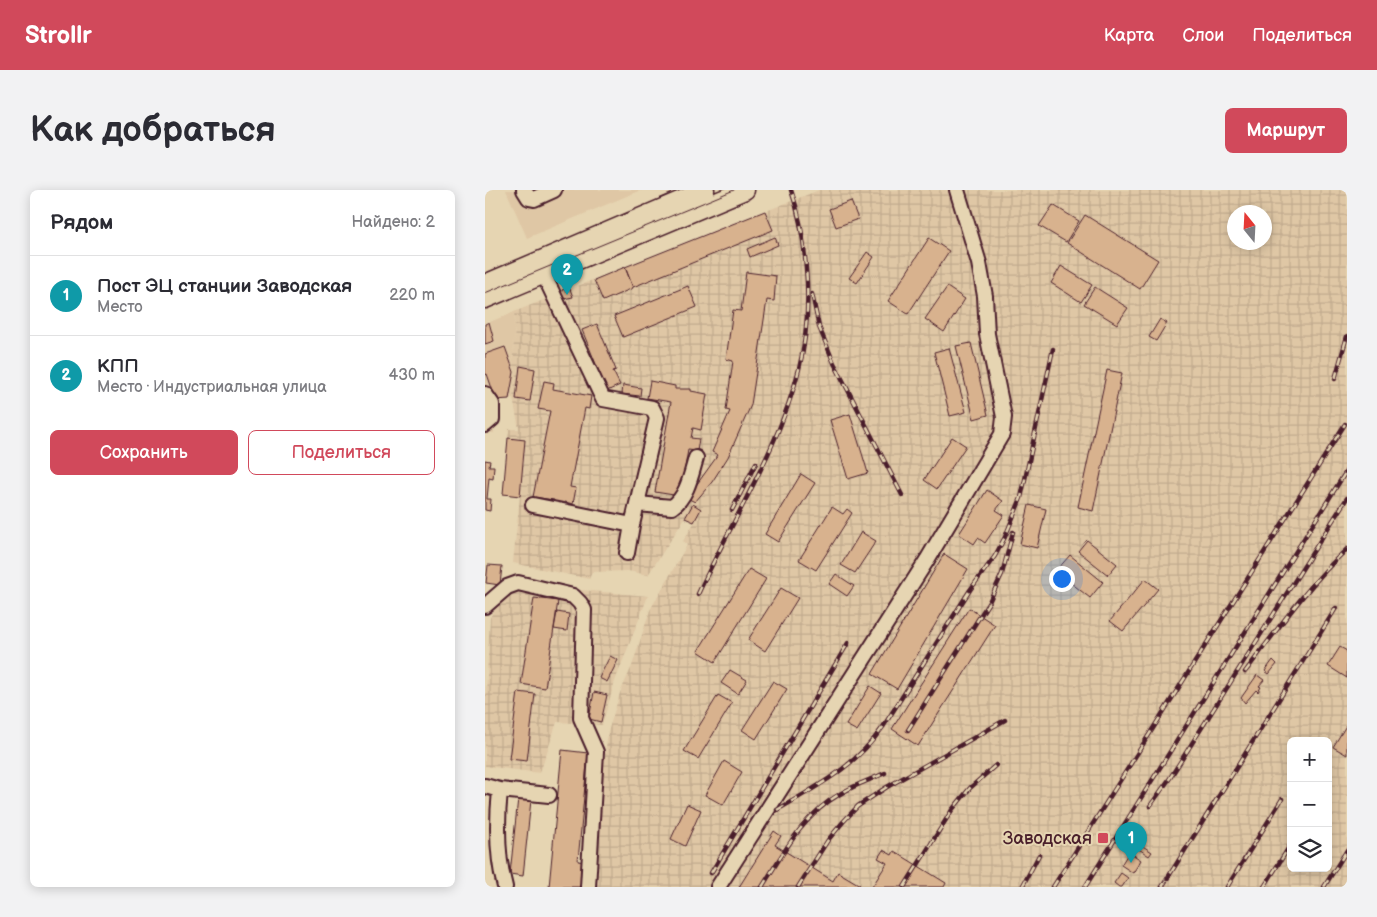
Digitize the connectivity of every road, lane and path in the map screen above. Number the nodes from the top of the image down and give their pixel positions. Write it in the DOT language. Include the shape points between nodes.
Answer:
graph roads {
  1 [pos="525,190"];
  2 [pos="554,190"];
  3 [pos="705,190"];
  4 [pos="745,190"];
  5 [pos="957,190"];
  6 [pos="544,274"];
  7 [pos="485,284"];
  8 [pos="485,299"];
  9 [pos="485,394"];
  10 [pos="485,425"];
  11 [pos="696,458"];
  12 [pos="637,504"];
  13 [pos="533,505"];
  14 [pos="632,525"];
  15 [pos="627,553"];
  16 [pos="485,606"];
  17 [pos="485,786"];
  18 [pos="500,790"];
  19 [pos="549,795"];
  20 [pos="505,887"];
  21 [pos="588,887"];
  22 [pos="718,887"];
  1 -- 2 [label="lane" via="533,199"];
  3 -- 7 [label="main road"];
  4 -- 6 [label="main road"];
  5 -- 22 [label="lane" via="981,270 987,334 1004,418 1002,434 927,560"];
  6 -- 8 [label="main road"];
  6 -- 12 [label="lane" via="603,399 652,408 657,418"];
  9 -- 10 [label="lane" via="492,404 492,419"];
  11 -- 12 [label="lane" via="682,499 677,504 672,507"];
  12 -- 14 [label="lane"];
  13 -- 14 [label="lane"];
  14 -- 15 [label="lane"];
  16 -- 21 [label="lane" via="507,587 518,583 573,596 584,610 581,718 596,752"];
  17 -- 18 [label="lane"];
  18 -- 19 [label="lane"];
  18 -- 20 [label="lane" via="500,854"];
}
